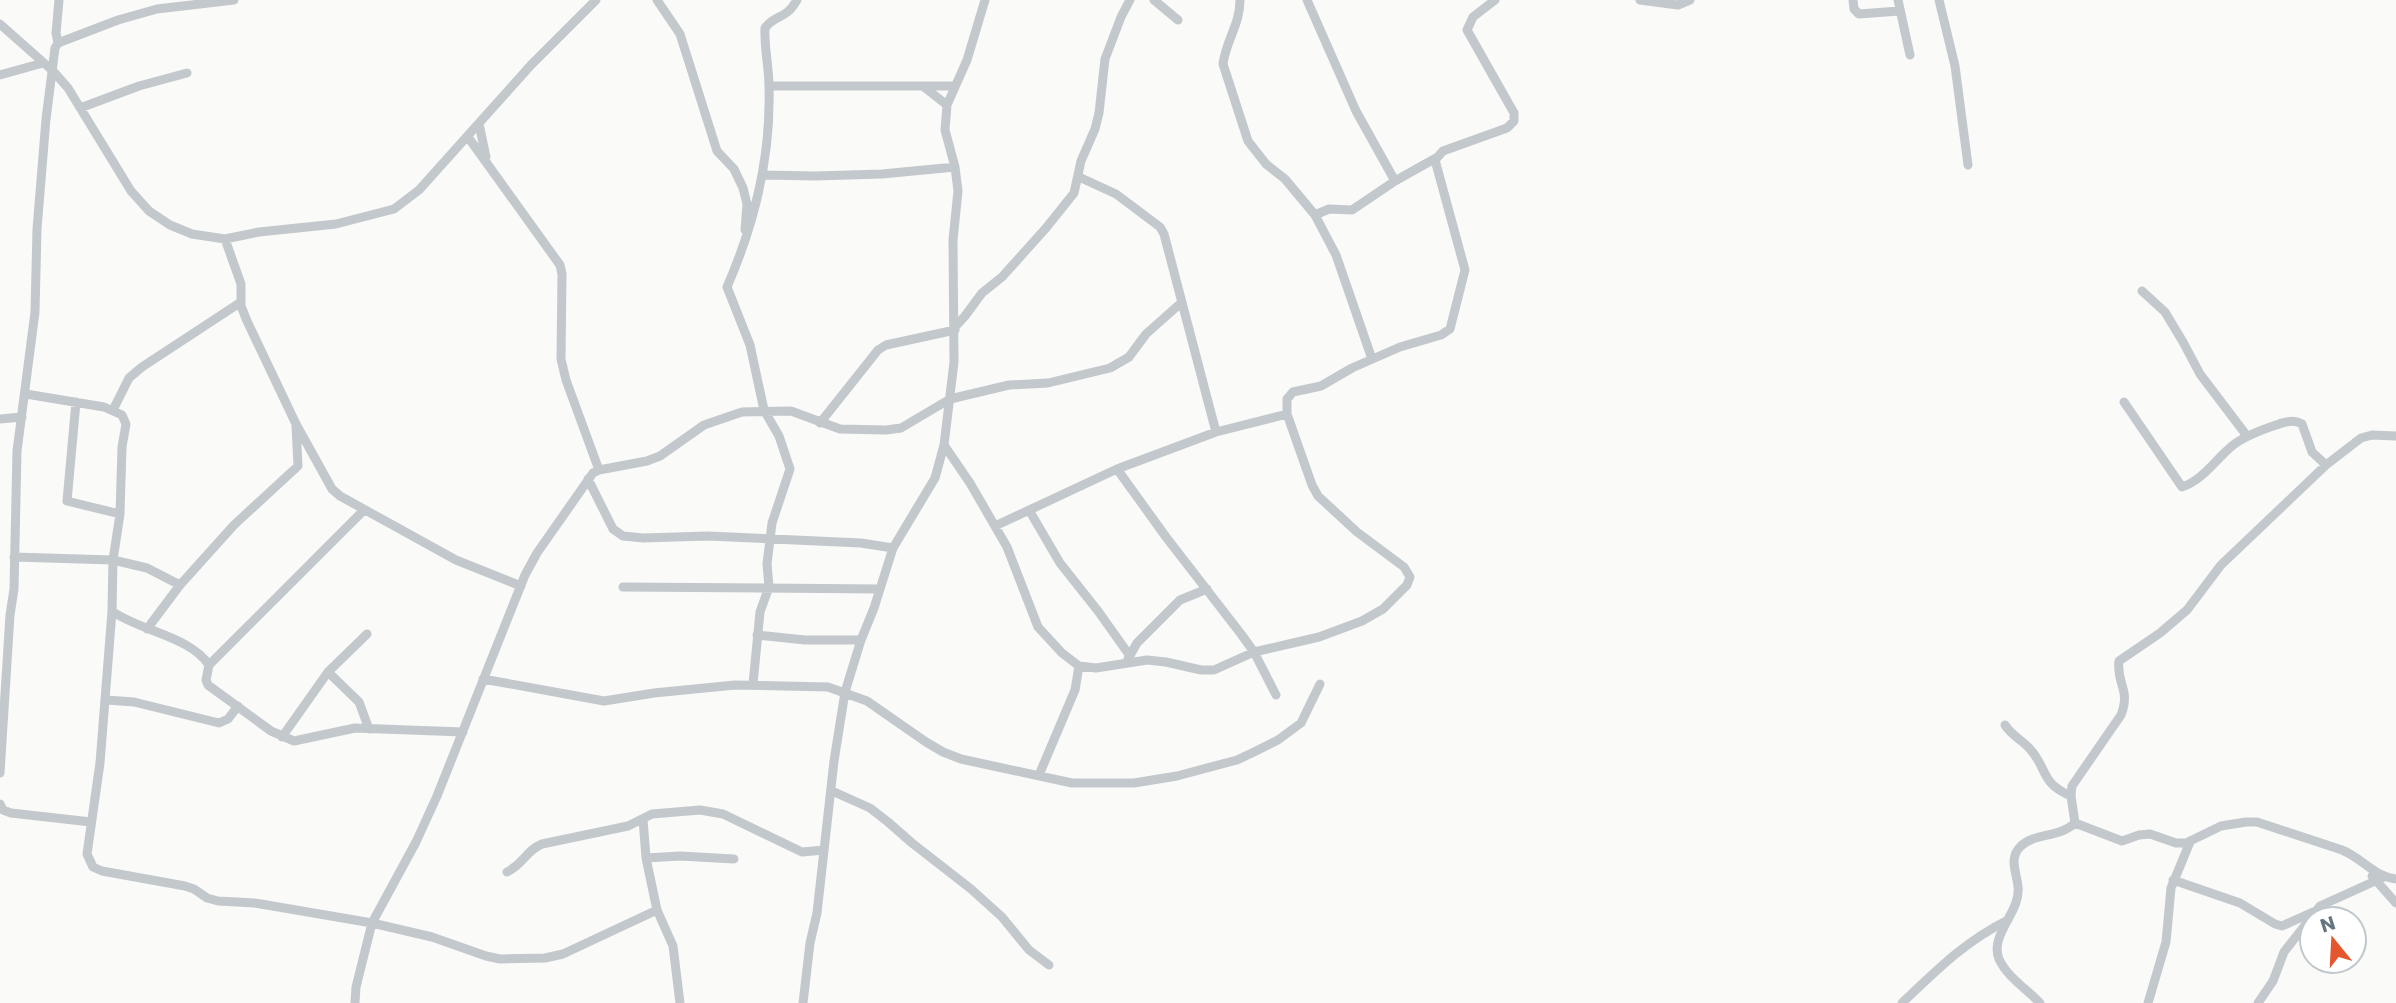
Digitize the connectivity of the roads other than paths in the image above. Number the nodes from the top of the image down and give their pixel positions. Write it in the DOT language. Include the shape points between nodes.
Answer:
graph roads {
  1 [pos="59,0"];
  2 [pos="234,0"];
  3 [pos="596,0"];
  4 [pos="657,0"];
  5 [pos="797,0"];
  6 [pos="985,0"];
  7 [pos="1130,0"];
  8 [pos="1154,0"];
  9 [pos="1240,0"];
  10 [pos="1307,0"];
  11 [pos="1495,0"];
  12 [pos="1640,0"];
  13 [pos="1690,0"];
  14 [pos="1853,0"];
  15 [pos="1898,0"];
  16 [pos="1939,0"];
  17 [pos="1899,11"];
  18 [pos="1178,20"];
  19 [pos="0,24"];
  20 [pos="58,43"];
  21 [pos="1910,55"];
  22 [pos="43,63"];
  23 [pos="53,71"];
  24 [pos="187,73"];
  25 [pos="0,75"];
  26 [pos="769,86"];
  27 [pos="924,86"];
  28 [pos="954,86"];
  29 [pos="947,105"];
  30 [pos="80,108"];
  31 [pos="480,124"];
  32 [pos="468,137"];
  33 [pos="1436,158"];
  34 [pos="486,162"];
  35 [pos="1968,165"];
  36 [pos="955,167"];
  37 [pos="763,175"];
  38 [pos="1079,177"];
  39 [pos="1395,181"];
  40 [pos="1315,215"];
  41 [pos="745,235"];
  42 [pos="225,239"];
  43 [pos="2142,291"];
  44 [pos="241,302"];
  45 [pos="1182,302"];
  46 [pos="955,329"];
  47 [pos="1372,359"];
  48 [pos="26,394"];
  49 [pos="950,399"];
  50 [pos="76,402"];
  51 [pos="2124,402"];
  52 [pos="113,410"];
  53 [pos="764,410"];
  54 [pos="1287,414"];
  55 [pos="22,417"];
  56 [pos="0,419"];
  57 [pos="820,423"];
  58 [pos="296,424"];
  59 [pos="1216,432"];
  60 [pos="2247,436"];
  61 [pos="2396,436"];
  62 [pos="944,445"];
  63 [pos="2326,464"];
  64 [pos="1117,469"];
  65 [pos="599,470"];
  66 [pos="588,479"];
  67 [pos="364,510"];
  68 [pos="1030,510"];
  69 [pos="120,514"];
  70 [pos="995,526"];
  71 [pos="770,539"];
  72 [pos="893,548"];
  73 [pos="14,557"];
  74 [pos="113,560"];
  75 [pos="180,585"];
  76 [pos="521,586"];
  77 [pos="623,587"];
  78 [pos="769,587"];
  79 [pos="880,589"];
  80 [pos="1207,589"];
  81 [pos="113,611"];
  82 [pos="10,615"];
  83 [pos="0,622"];
  84 [pos="9,629"];
  85 [pos="147,629"];
  86 [pos="367,634"];
  87 [pos="757,635"];
  88 [pos="861,640"];
  89 [pos="1254,652"];
  90 [pos="1127,660"];
  91 [pos="209,665"];
  92 [pos="1079,666"];
  93 [pos="328,672"];
  94 [pos="483,679"];
  95 [pos="753,684"];
  96 [pos="1320,684"];
  97 [pos="845,692"];
  98 [pos="1276,695"];
  99 [pos="106,700"];
  100 [pos="238,706"];
  101 [pos="2005,726"];
  102 [pos="369,729"];
  103 [pos="463,732"];
  104 [pos="282,737"];
  105 [pos="0,773"];
  106 [pos="1039,775"];
  107 [pos="832,791"];
  108 [pos="2071,796"];
  109 [pos="0,804"];
  110 [pos="643,819"];
  111 [pos="91,822"];
  112 [pos="2075,823"];
  113 [pos="2185,843"];
  114 [pos="824,850"];
  115 [pos="646,858"];
  116 [pos="734,859"];
  117 [pos="508,872"];
  118 [pos="2372,875"];
  119 [pos="2396,879"];
  120 [pos="2174,880"];
  121 [pos="2396,903"];
  122 [pos="2322,905"];
  123 [pos="657,910"];
  124 [pos="2298,918"];
  125 [pos="2008,920"];
  126 [pos="372,923"];
  127 [pos="2298,933"];
  128 [pos="1049,965"];
  129 [pos="1904,1002"];
  130 [pos="2038,1002"];
  131 [pos="355,1003"];
  132 [pos="680,1003"];
  133 [pos="803,1003"];
  134 [pos="2148,1003"];
  135 [pos="2258,1003"];
  1 -- 20 [label="street"];
  2 -- 20 [label="street" via="158,9"];
  3 -- 31 [label="street"];
  4 -- 41 [label="street" via="680,34 717,151 734,169 743,188"];
  5 -- 26 [label="street" via="786,16 765,28"];
  6 -- 28 [label="street"];
  7 -- 38 [label="street" via="1105,59 1099,113"];
  8 -- 18 [label="street"];
  9 -- 40 [label="street" via="1239,18 1223,64 1248,141"];
  10 -- 39 [label="street" via="1361,121"];
  11 -- 33 [label="street" via="1473,17 1467,30 1514,113 1514,121"];
  12 -- 13 [label="street" via="1675,5"];
  14 -- 17 [label="street" via="1859,14"];
  15 -- 17 [label="street"];
  16 -- 35 [label="street" via="1958,84"];
  17 -- 21 [label="street"];
  19 -- 22 [label="street"];
  20 -- 23 [label="street"];
  22 -- 23 [label="street"];
  22 -- 25 [label="street"];
  23 -- 30 [label="street"];
  23 -- 48 [label="street"];
  24 -- 30 [label="street"];
  26 -- 27 [label="street"];
  26 -- 37 [label="street"];
  27 -- 28 [label="street"];
  27 -- 29 [label="street"];
  28 -- 29 [label="street"];
  29 -- 36 [label="street" via="945,130"];
  30 -- 42 [label="street" via="131,191 149,211 192,234"];
  31 -- 32 [label="street"];
  31 -- 34 [label="street"];
  32 -- 34 [label="street"];
  32 -- 42 [label="street" via="419,190 394,209 336,224"];
  33 -- 39 [label="street"];
  33 -- 47 [label="street" via="1465,270 1455,313 1446,333"];
  34 -- 65 [label="street" via="560,265 561,359"];
  36 -- 37 [label="street" via="882,174"];
  36 -- 46 [label="street"];
  37 -- 41 [label="street"];
  38 -- 45 [label="street" via="1116,194 1160,227"];
  38 -- 46 [label="street" via="1063,209 982,293"];
  39 -- 40 [label="street" via="1352,211 1329,209"];
  40 -- 47 [label="street" via="1336,254"];
  41 -- 53 [label="street" via="740,262 727,287 750,345"];
  42 -- 44 [label="street" via="241,284"];
  43 -- 60 [label="street" via="2165,312 2200,374"];
  44 -- 52 [label="street" via="142,367 129,378"];
  44 -- 58 [label="street"];
  45 -- 49 [label="street" via="1116,366"];
  45 -- 59 [label="street"];
  46 -- 49 [label="street"];
  46 -- 57 [label="street" via="878,350"];
  47 -- 54 [label="street" via="1321,386 1290,394"];
  48 -- 50 [label="street"];
  48 -- 55 [label="street"];
  49 -- 57 [label="street" via="901,428 839,429"];
  49 -- 62 [label="street"];
  50 -- 52 [label="street"];
  50 -- 69 [label="street" via="67,501"];
  51 -- 60 [label="street" via="2182,487"];
  52 -- 69 [label="street" via="126,424"];
  53 -- 57 [label="street" via="791,411"];
  53 -- 65 [label="street" via="716,419 648,461"];
  53 -- 71 [label="street" via="790,469"];
  54 -- 59 [label="street"];
  54 -- 89 [label="street" via="1316,494 1404,567 1410,580 1383,609 1362,621 1328,635"];
  55 -- 56 [label="street"];
  55 -- 73 [label="street"];
  58 -- 67 [label="street" via="332,489"];
  58 -- 75 [label="street" via="298,466 253,505"];
  59 -- 64 [label="street"];
  60 -- 63 [label="street" via="2298,422 2312,452"];
  61 -- 63 [label="street" via="2361,439"];
  62 -- 70 [label="street"];
  62 -- 72 [label="street" via="935,478"];
  63 -- 108 [label="street" via="2221,565 2187,610 2119,661 2126,704 2076,780"];
  64 -- 68 [label="street"];
  64 -- 80 [label="street"];
  65 -- 66 [label="street"];
  66 -- 71 [label="street" via="613,529 623,536"];
  66 -- 76 [label="street" via="537,553"];
  67 -- 76 [label="street" via="456,560"];
  67 -- 91 [label="street"];
  68 -- 70 [label="street"];
  68 -- 90 [label="street" via="1060,563 1098,611"];
  69 -- 74 [label="street"];
  70 -- 92 [label="street" via="1038,627"];
  71 -- 72 [label="street"];
  71 -- 78 [label="street"];
  72 -- 79 [label="street"];
  73 -- 74 [label="street"];
  73 -- 82 [label="street"];
  74 -- 75 [label="street" via="147,568"];
  74 -- 81 [label="street"];
  75 -- 85 [label="street"];
  76 -- 94 [label="street"];
  77 -- 78 [label="street"];
  78 -- 79 [label="street"];
  78 -- 87 [label="street"];
  79 -- 88 [label="street"];
  80 -- 89 [label="street"];
  80 -- 90 [label="street" via="1181,600 1137,643"];
  81 -- 85 [label="street"];
  81 -- 99 [label="street"];
  82 -- 83 [label="street"];
  82 -- 84 [label="street"];
  83 -- 84 [label="street"];
  84 -- 105 [label="street"];
  85 -- 91 [label="street" via="189,648"];
  86 -- 93 [label="street"];
  87 -- 88 [label="street"];
  87 -- 95 [label="street"];
  88 -- 97 [label="street"];
  89 -- 90 [label="street" via="1209,670"];
  89 -- 98 [label="street"];
  90 -- 92 [label="street" via="1096,668"];
  91 -- 100 [label="street" via="208,685"];
  92 -- 106 [label="street" via="1075,690"];
  93 -- 102 [label="street" via="359,702"];
  93 -- 104 [label="street"];
  94 -- 95 [label="street" via="604,701"];
  94 -- 103 [label="street"];
  95 -- 97 [label="street" via="828,687"];
  96 -- 106 [label="street" via="1301,723 1237,760 1134,783 1072,783"];
  97 -- 106 [label="street" via="881,709 943,752"];
  97 -- 107 [label="street"];
  99 -- 100 [label="street" via="134,702 219,723"];
  99 -- 111 [label="street"];
  100 -- 104 [label="street"];
  101 -- 108 [label="street" via="2030,749 2050,783"];
  102 -- 103 [label="street"];
  102 -- 104 [label="street" via="299,741"];
  103 -- 126 [label="street" via="416,842"];
  107 -- 114 [label="street"];
  107 -- 128 [label="street" via="870,808 888,822 971,889"];
  108 -- 112 [label="street"];
  109 -- 111 [label="street" via="11,813"];
  110 -- 114 [label="street" via="652,814 712,810 793,849 808,853"];
  110 -- 115 [label="street"];
  110 -- 117 [label="street" via="542,844"];
  111 -- 126 [label="street" via="86,854 93,867 102,871 185,886 218,901 254,902"];
  112 -- 113 [label="street" via="2122,841 2150,834"];
  112 -- 125 [label="street" via="2018,848 2013,862 2019,892"];
  113 -- 118 [label="street" via="2221,826 2257,822 2353,854"];
  113 -- 120 [label="street"];
  114 -- 133 [label="street"];
  115 -- 116 [label="street"];
  115 -- 123 [label="street"];
  118 -- 119 [label="street"];
  118 -- 121 [label="street"];
  118 -- 122 [label="street"];
  120 -- 124 [label="street" via="2240,903 2275,924 2282,926"];
  120 -- 134 [label="street" via="2166,942"];
  123 -- 126 [label="street" via="575,949 545,958 500,959"];
  123 -- 132 [label="street" via="673,946"];
  125 -- 129 [label="street" via="1960,948"];
  125 -- 130 [label="street" via="1999,942 1999,959"];
  126 -- 131 [label="street"];
  127 -- 135 [label="street"];
}
